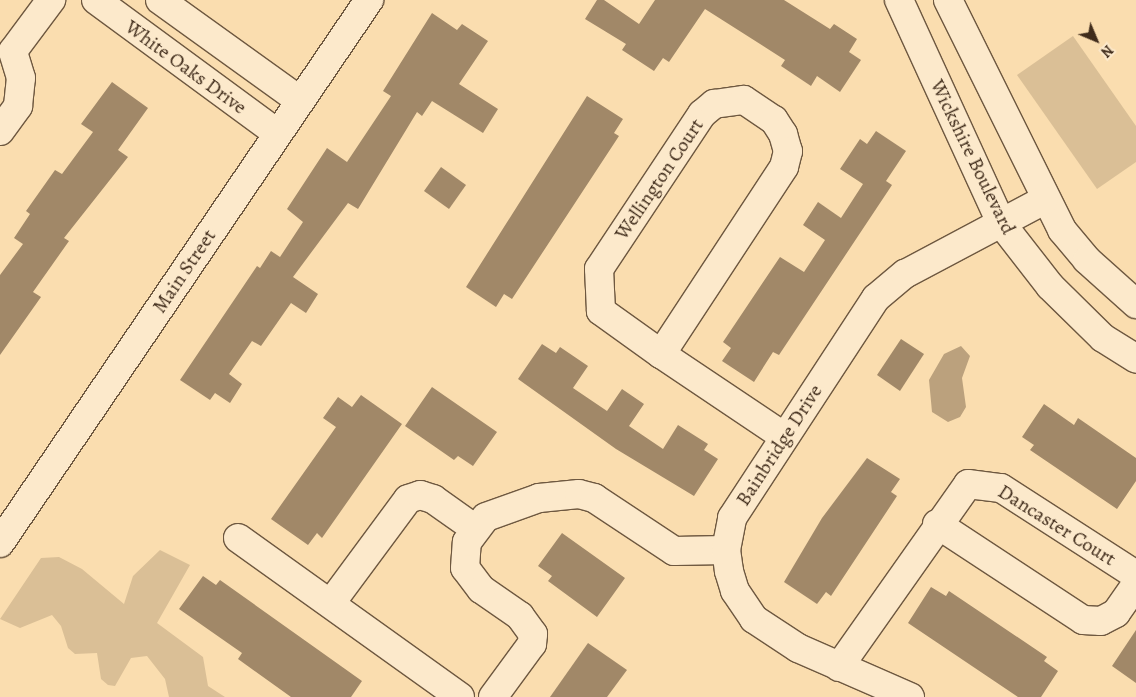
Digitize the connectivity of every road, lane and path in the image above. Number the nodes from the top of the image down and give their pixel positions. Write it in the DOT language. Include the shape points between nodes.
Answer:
graph roads {
  1 [pos="51,0"];
  2 [pos="96,0"];
  3 [pos="160,0"];
  4 [pos="370,0"];
  5 [pos="899,0"];
  6 [pos="948,0"];
  7 [pos="6,51"];
  8 [pos="299,100"];
  9 [pos="0,131"];
  10 [pos="277,133"];
  11 [pos="1044,200"];
  12 [pos="1001,223"];
  13 [pos="1136,304"];
  14 [pos="661,354"];
  15 [pos="1136,359"];
  16 [pos="783,436"];
  17 [pos="937,524"];
  18 [pos="474,528"];
  19 [pos="238,538"];
  20 [pos="0,544"];
  21 [pos="726,550"];
  22 [pos="1136,575"];
  23 [pos="1136,584"];
  24 [pos="330,603"];
  25 [pos="838,667"];
  26 [pos="460,697"];
  27 [pos="493,697"];
  28 [pos="910,697"];
  1 -- 7 [label="street"];
  2 -- 10 [label="street, White Oaks Drive"];
  3 -- 8 [label="street, White Oaks Drive"];
  4 -- 8 [label="street, Main Street"];
  5 -- 12 [label="street, Wickshire Boulevard"];
  6 -- 11 [label="street"];
  7 -- 9 [label="street" via="21,78 18,106"];
  8 -- 10 [label="street, Main Street"];
  10 -- 20 [label="street, Main Street"];
  11 -- 12 [label="street, Bainbridge Drive"];
  11 -- 13 [label="street" via="1087,260"];
  12 -- 15 [label="street, Wickshire Boulevard" via="1050,286 1103,338"];
  12 -- 16 [label="street, Bainbridge Drive" via="890,286 856,327"];
  14 -- 14 [label="street, Wellington Court" via="601,311 599,269 702,114 714,104 744,100 760,108 779,127 788,151 784,167"];
  14 -- 16 [label="street, Wellington Court"];
  16 -- 21 [label="street, Bainbridge Drive" via="741,499"];
  17 -- 22 [label="street, Dancaster Court" via="968,484 990,483"];
  17 -- 23 [label="street" via="1083,620 1101,621 1116,613"];
  17 -- 25 [label="street, Dancaster Court"];
  18 -- 21 [label="street" via="501,509 539,498 579,494 594,498 674,550"];
  18 -- 24 [label="street" via="433,498 420,495 408,499"];
  18 -- 27 [label="street" via="464,557 470,579 520,616 533,634 532,644"];
  19 -- 24 [label="street"];
  21 -- 25 [label="street, Bainbridge Drive" via="735,591 754,619 772,634"];
  24 -- 26 [label="street"];
  25 -- 28 [label="street, Bainbridge Drive"];
}
